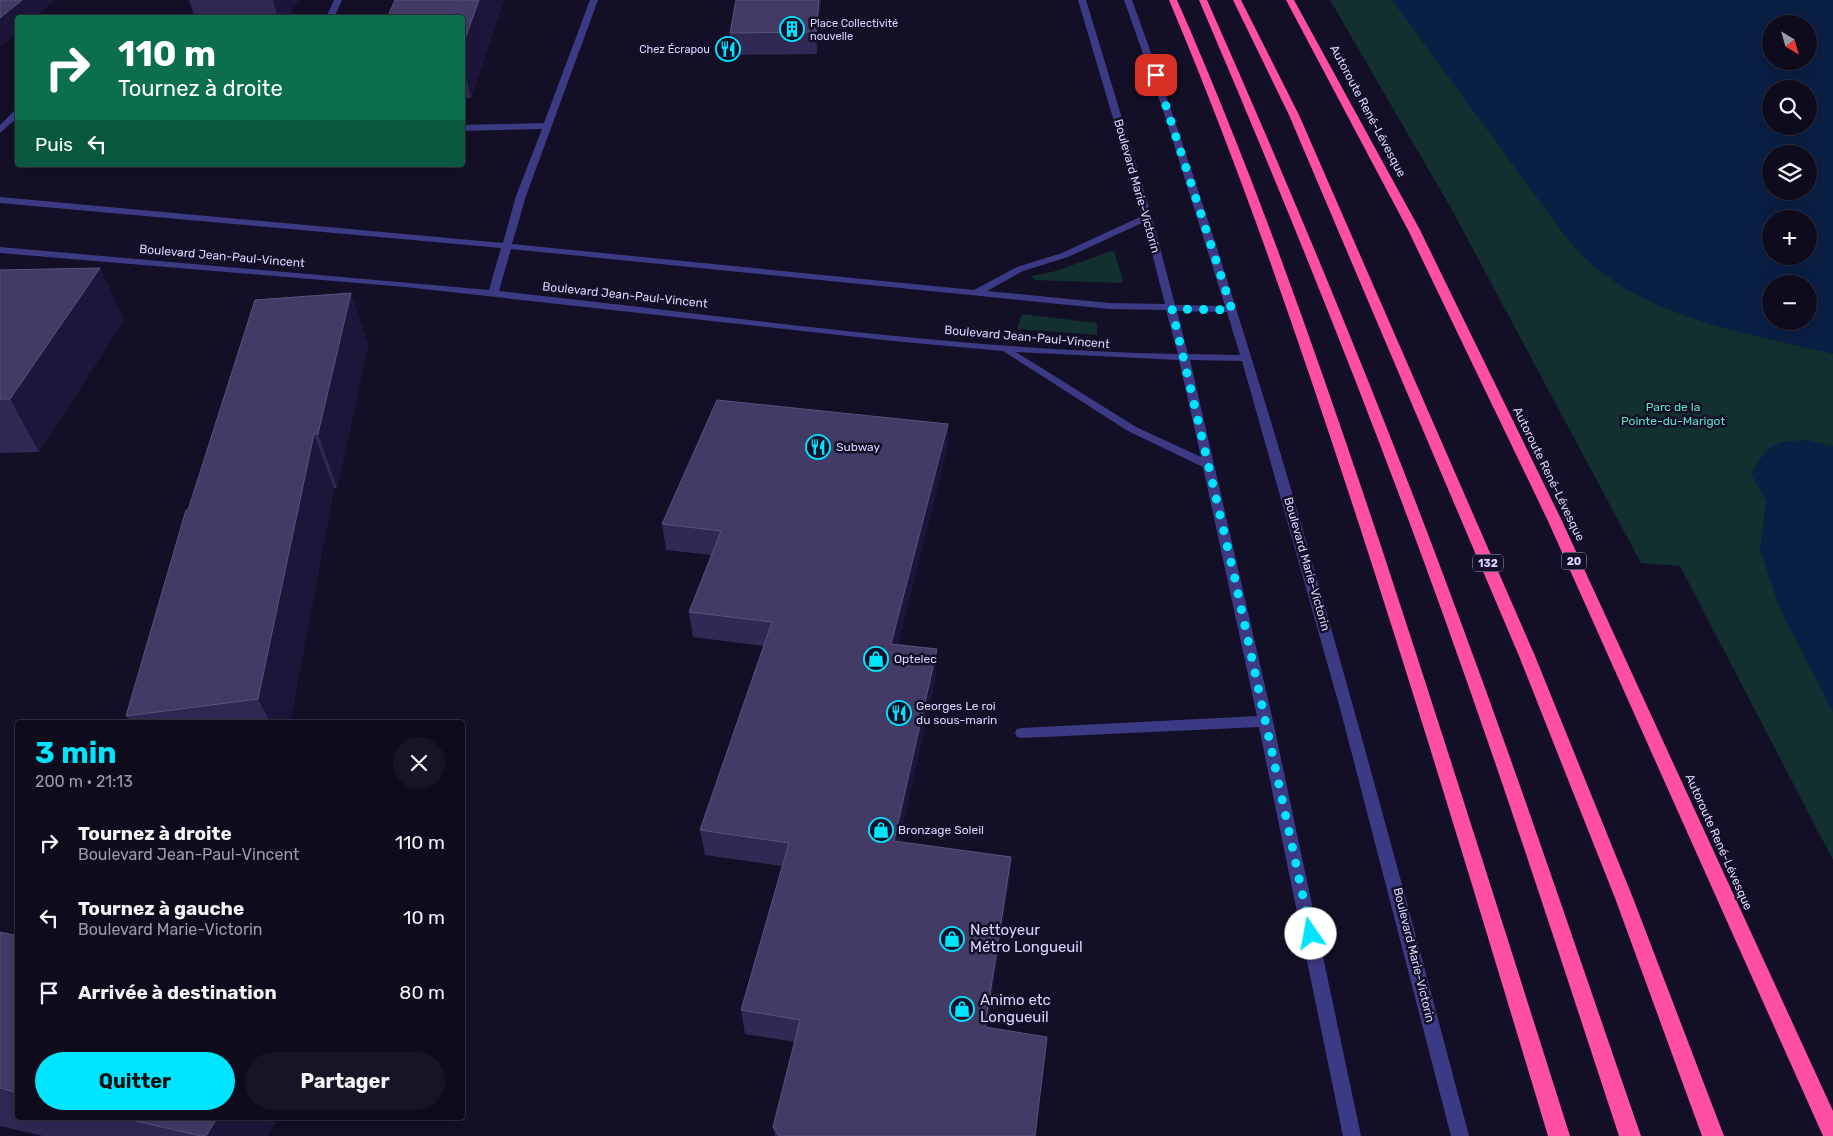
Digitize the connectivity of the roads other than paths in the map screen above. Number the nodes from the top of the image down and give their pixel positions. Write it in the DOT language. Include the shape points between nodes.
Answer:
graph roads {
  1 [pos="338,0"];
  2 [pos="594,0"];
  3 [pos="1082,0"];
  4 [pos="1128,0"];
  5 [pos="1173,0"];
  6 [pos="1203,0"];
  7 [pos="1237,0"];
  8 [pos="1290,0"];
  9 [pos="331,15"];
  10 [pos="15,115"];
  11 [pos="546,126"];
  12 [pos="465,128"];
  13 [pos="0,130"];
  14 [pos="0,200"];
  15 [pos="1146,217"];
  16 [pos="508,247"];
  17 [pos="0,250"];
  18 [pos="975,293"];
  19 [pos="493,294"];
  20 [pos="1172,309"];
  21 [pos="1232,310"];
  22 [pos="1006,349"];
  23 [pos="1184,358"];
  24 [pos="1247,358"];
  25 [pos="1209,465"];
  26 [pos="1266,721"];
  27 [pos="1022,733"];
  28 [pos="1833,1135"];
  29 [pos="1352,1136"];
  30 [pos="1460,1136"];
  31 [pos="1558,1136"];
  32 [pos="1630,1136"];
  33 [pos="1713,1136"];
  1 -- 9 [label="street"];
  2 -- 11 [label="street"];
  3 -- 15 [label="street, Boulevard Marie-Victorin"];
  4 -- 21 [label="street, Boulevard Marie-Victorin" via="1160,84"];
  5 -- 31 [label="highway" via="1235,148 1338,439 1432,725"];
  6 -- 32 [label="highway" via="1306,240 1424,540 1485,707"];
  7 -- 33 [label="highway, 132" via="1294,115 1352,246 1527,656 1624,898"];
  8 -- 28 [label="highway, Autoroute René-Lévesque / 20" via="1414,230 1556,521"];
  10 -- 13 [label="street"];
  11 -- 12 [label="street"];
  11 -- 16 [label="street"];
  14 -- 16 [label="street"];
  15 -- 18 [label="street" via="1065,255 1020,269"];
  15 -- 20 [label="street, Boulevard Marie-Victorin"];
  16 -- 18 [label="street"];
  16 -- 19 [label="street"];
  17 -- 19 [label="street, Boulevard Jean-Paul-Vincent" via="267,271"];
  18 -- 20 [label="street"];
  19 -- 22 [label="street, Boulevard Jean-Paul-Vincent"];
  20 -- 21 [label="street"];
  20 -- 23 [label="street, Boulevard Marie-Victorin"];
  21 -- 24 [label="street, Boulevard Marie-Victorin"];
  22 -- 23 [label="street, Boulevard Jean-Paul-Vincent"];
  22 -- 25 [label="street" via="1132,429"];
  23 -- 24 [label="street, Boulevard Jean-Paul-Vincent"];
  23 -- 25 [label="street, Boulevard Marie-Victorin"];
  24 -- 30 [label="street, Boulevard Marie-Victorin" via="1389,856"];
  25 -- 26 [label="street, Boulevard Marie-Victorin"];
  26 -- 27 [label="street"];
  26 -- 29 [label="street, Boulevard Marie-Victorin"];
}
